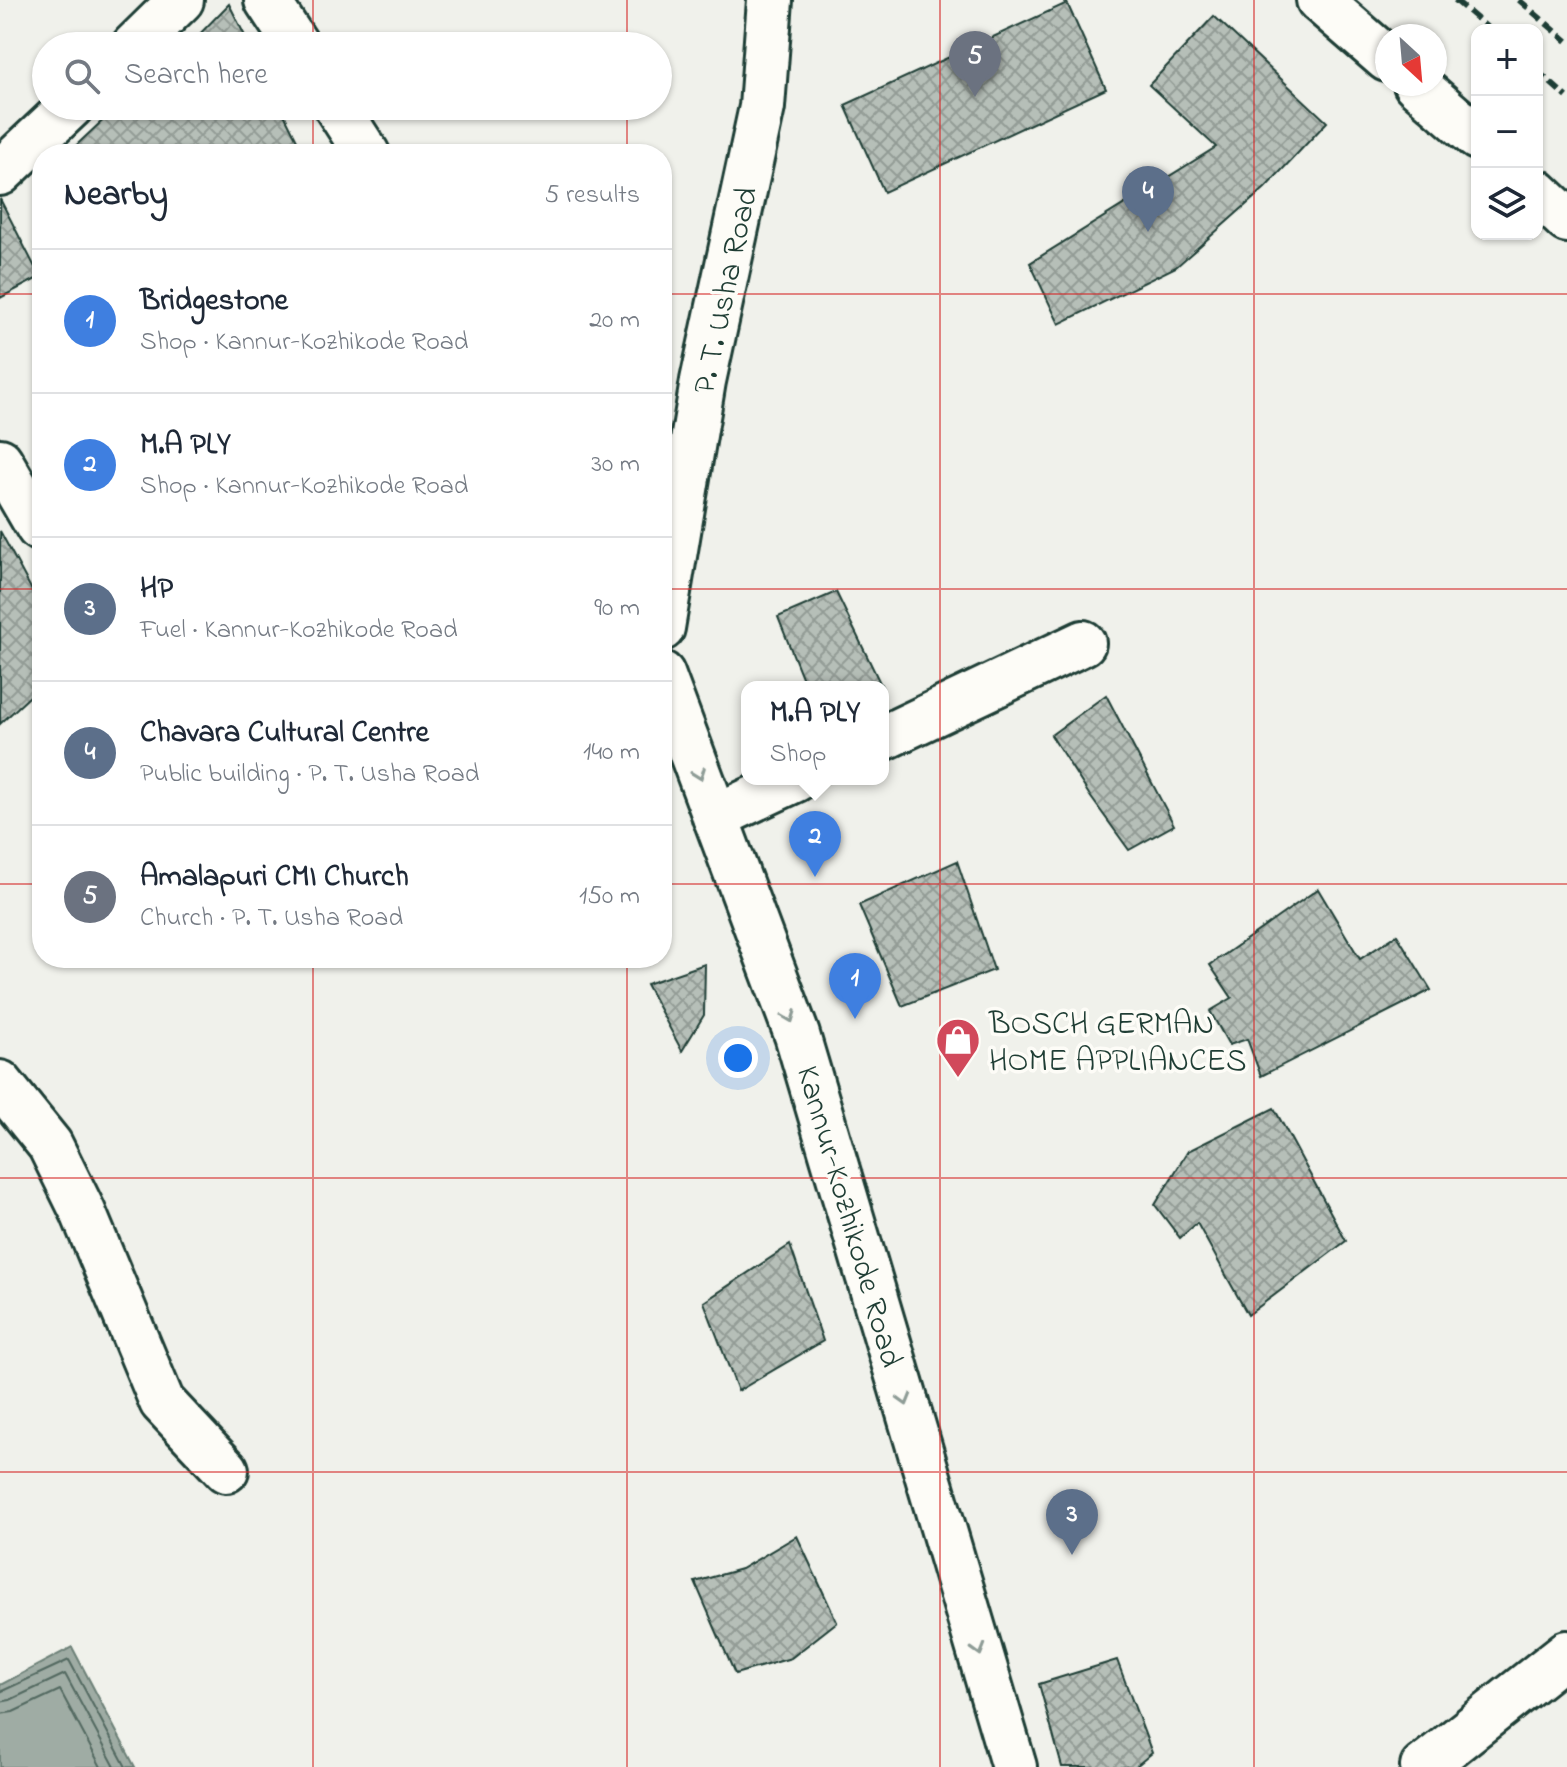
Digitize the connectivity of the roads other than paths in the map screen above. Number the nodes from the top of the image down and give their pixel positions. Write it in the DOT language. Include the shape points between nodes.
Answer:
graph roads {
  1 [pos="181,0"];
  2 [pos="267,0"];
  3 [pos="770,0"];
  4 [pos="1319,0"];
  5 [pos="148,32"];
  6 [pos="288,32"];
  7 [pos="1375,49"];
  8 [pos="1430,96"];
  9 [pos="56,120"];
  10 [pos="345,120"];
  11 [pos="1471,132"];
  12 [pos="361,144"];
  13 [pos="0,173"];
  14 [pos="1543,198"];
  15 [pos="1567,220"];
  16 [pos="0,461"];
  17 [pos="32,516"];
  18 [pos="672,568"];
  19 [pos="1083,643"];
  20 [pos="672,701"];
  21 [pos="889,735"];
  22 [pos="783,785"];
  23 [pos="715,817"];
  24 [pos="0,1083"];
  25 [pos="226,1470"];
  26 [pos="1567,1653"];
  27 [pos="1003,1764"];
  28 [pos="1423,1767"];
  1 -- 5 [label="street"];
  2 -- 6 [label="street"];
  3 -- 18 [label="street, P. T. Usha Road" via="762,107 703,381"];
  4 -- 7 [label="street"];
  8 -- 11 [label="street"];
  9 -- 13 [label="street"];
  10 -- 12 [label="street"];
  14 -- 15 [label="street"];
  16 -- 17 [label="street"];
  19 -- 21 [label="street"];
  20 -- 23 [label="street, Kannur-Kozhikode Road, one-way"];
  22 -- 23 [label="street"];
  23 -- 27 [label="street, Kannur-Kozhikode Road, one-way" via="797,1035"];
  24 -- 25 [label="street" via="50,1145 162,1402"];
  26 -- 28 [label="street"];
}
